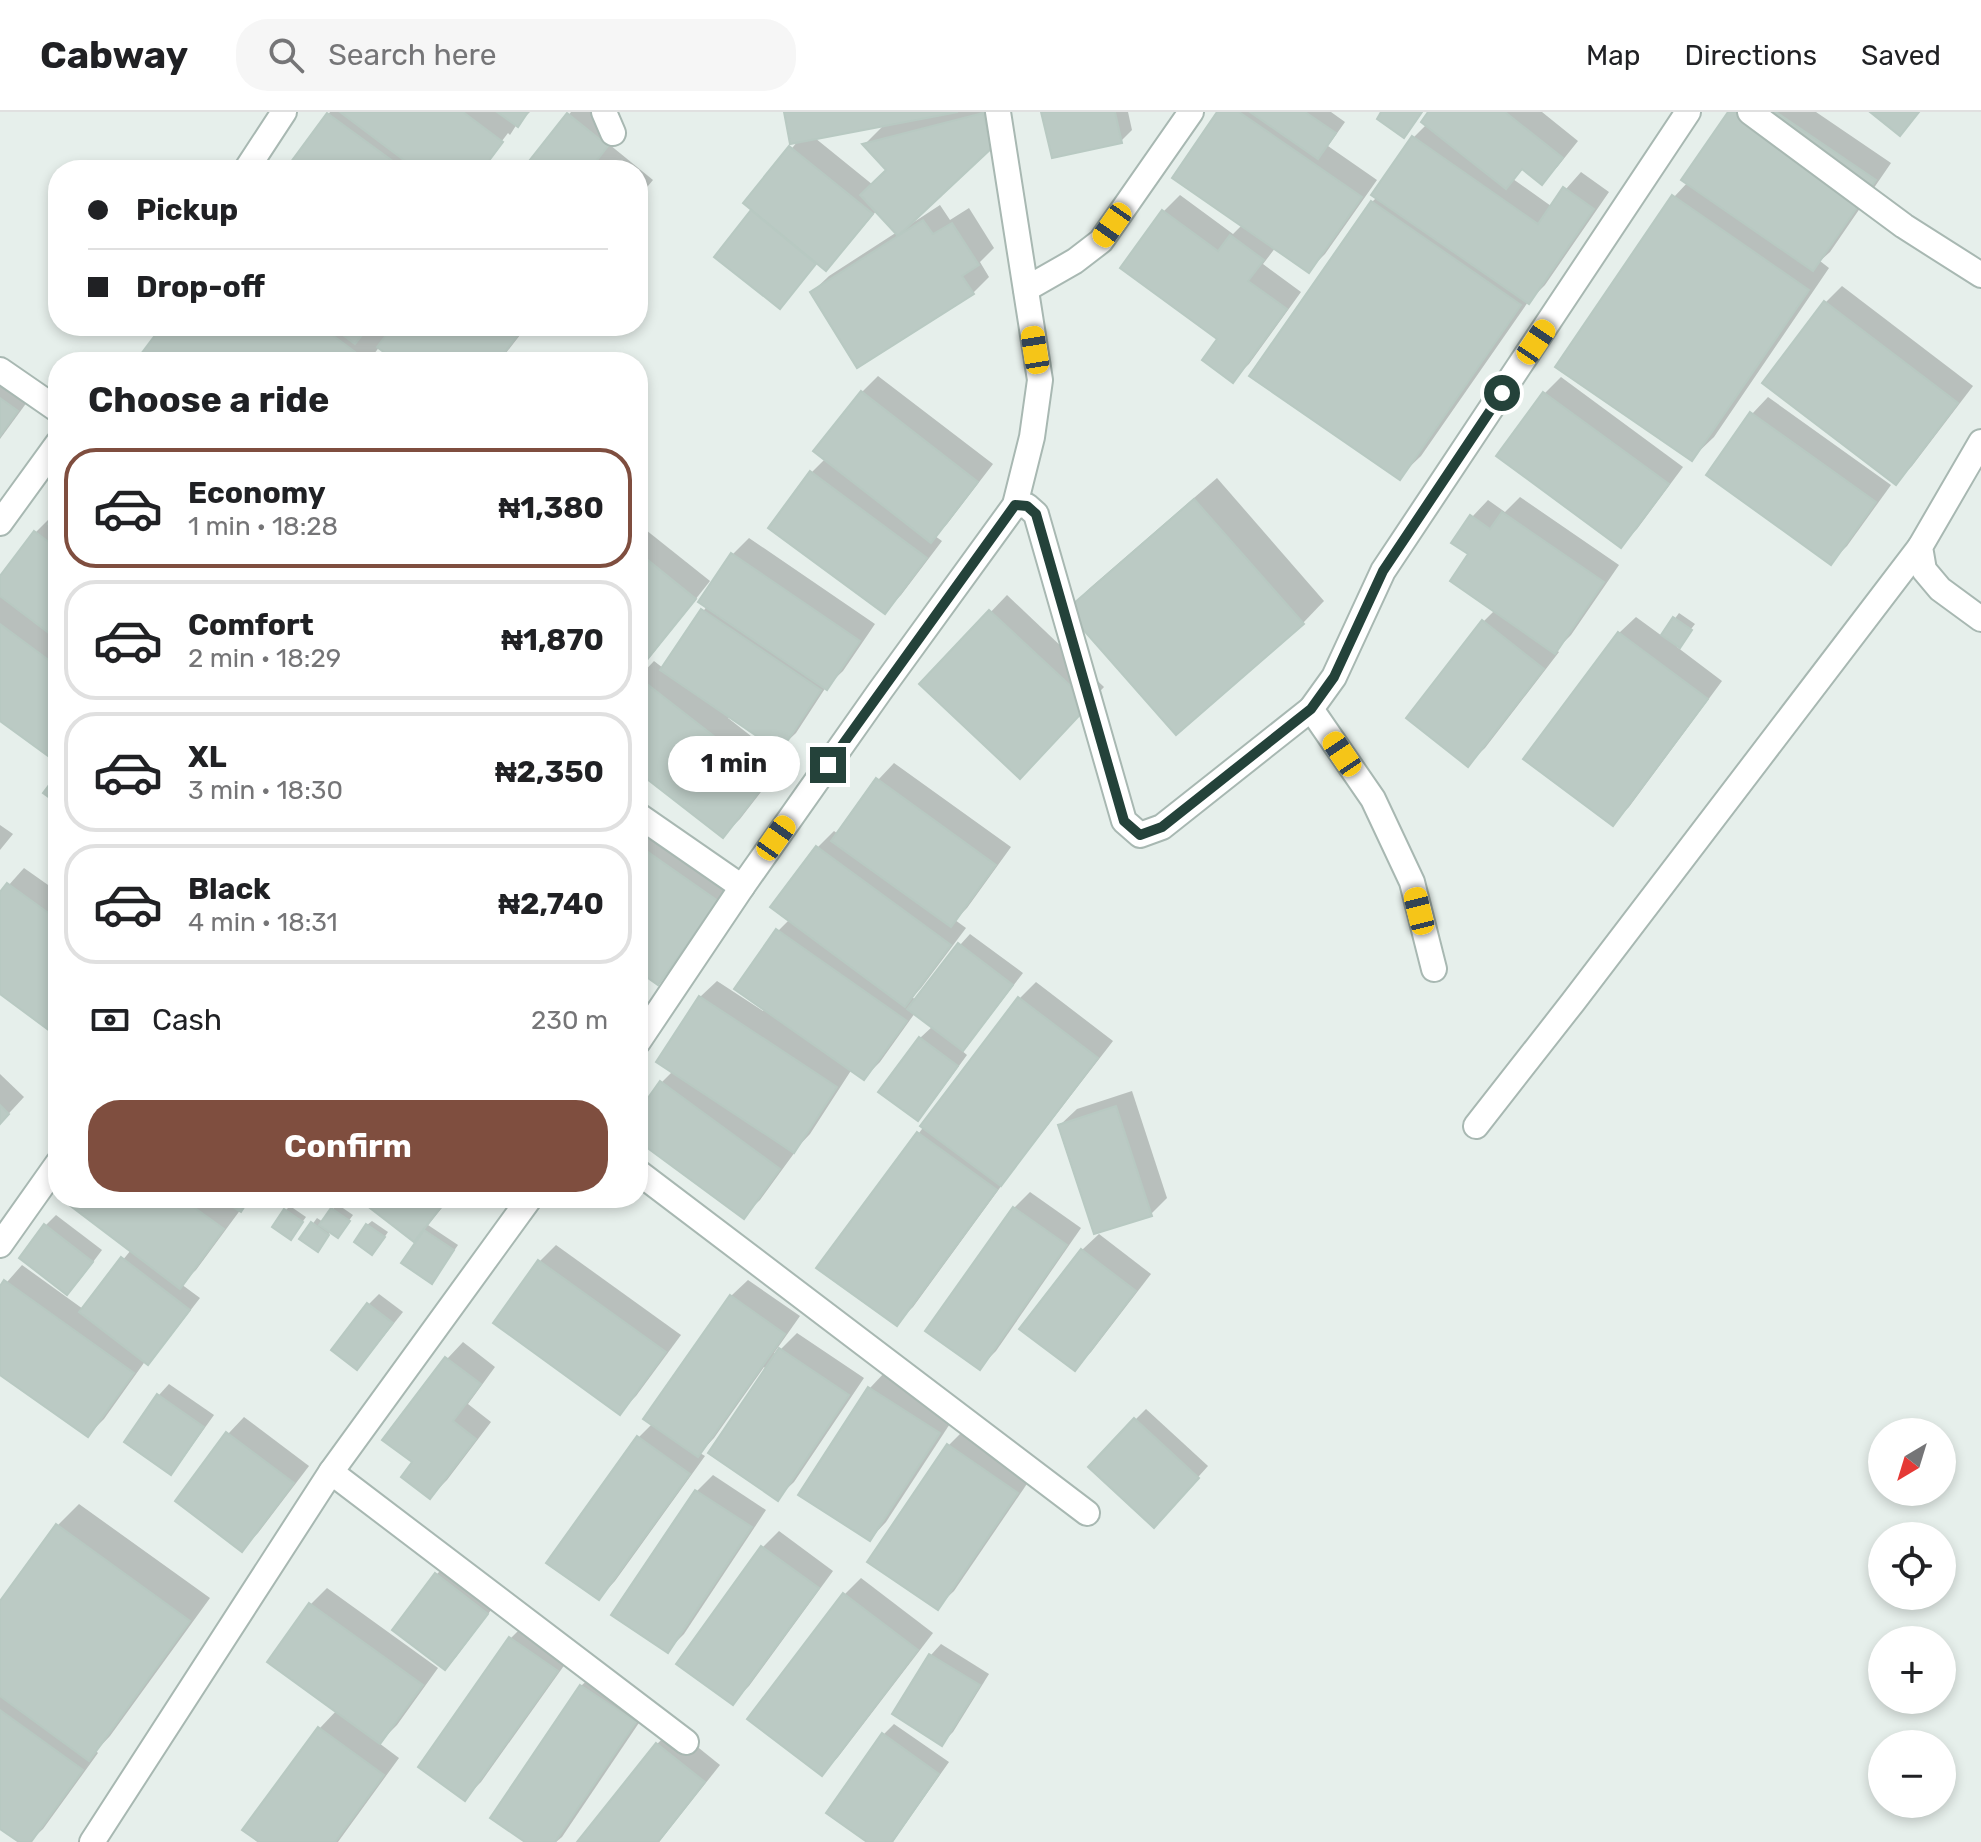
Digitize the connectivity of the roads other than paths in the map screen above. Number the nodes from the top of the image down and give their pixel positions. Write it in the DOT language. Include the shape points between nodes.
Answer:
graph roads {
  1 [pos="284,112"];
  2 [pos="998,112"];
  3 [pos="1191,112"];
  4 [pos="1688,112"];
  5 [pos="1750,112"];
  6 [pos="253,160"];
  7 [pos="1981,275"];
  8 [pos="1026,289"];
  9 [pos="0,370"];
  10 [pos="48,403"];
  11 [pos="1981,442"];
  12 [pos="48,457"];
  13 [pos="1015,505"];
  14 [pos="0,523"];
  15 [pos="1920,547"];
  16 [pos="1981,619"];
  17 [pos="1311,709"];
  18 [pos="648,822"];
  19 [pos="742,887"];
  20 [pos="1434,969"];
  21 [pos="648,1027"];
  22 [pos="1476,1126"];
  23 [pos="48,1177"];
  24 [pos="648,1180"];
  25 [pos="523,1208"];
  26 [pos="0,1245"];
  27 [pos="331,1472"];
  28 [pos="1087,1513"];
  29 [pos="686,1742"];
  30 [pos="92,1842"];
  1 -- 6 [label="street"];
  2 -- 8 [label="street"];
  3 -- 8 [label="street" via="1101,241"];
  4 -- 17 [label="street" via="1383,571 1334,677"];
  5 -- 7 [label="street" via="1904,226"];
  8 -- 13 [label="street" via="1040,380"];
  9 -- 10 [label="street"];
  11 -- 15 [label="street"];
  12 -- 14 [label="street"];
  13 -- 17 [label="street" via="1036,514 1124,821 1140,835 1162,827"];
  13 -- 19 [label="street"];
  15 -- 16 [label="street" via="1924,570 1940,589"];
  15 -- 22 [label="street"];
  17 -- 20 [label="street" via="1373,799 1412,882"];
  18 -- 19 [label="street"];
  19 -- 21 [label="street"];
  23 -- 26 [label="street"];
  24 -- 28 [label="street"];
  25 -- 27 [label="street"];
  27 -- 29 [label="street"];
  27 -- 30 [label="street"];
}
